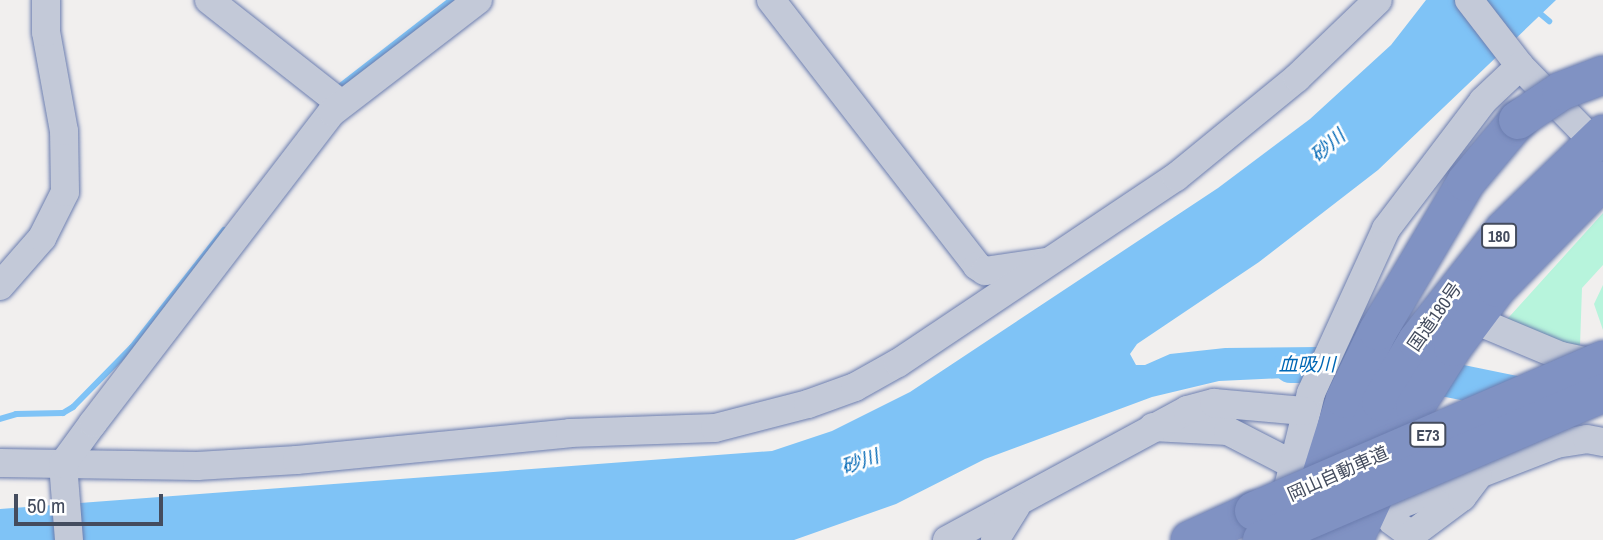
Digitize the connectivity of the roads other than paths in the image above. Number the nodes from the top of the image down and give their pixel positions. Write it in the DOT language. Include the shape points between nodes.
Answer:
graph roads {
  1 [pos="46,0"];
  2 [pos="209,0"];
  3 [pos="478,0"];
  4 [pos="771,0"];
  5 [pos="1378,0"];
  6 [pos="1469,0"];
  7 [pos="1518,63"];
  8 [pos="1603,75"];
  9 [pos="341,104"];
  10 [pos="1601,143"];
  11 [pos="1603,180"];
  12 [pos="1052,261"];
  13 [pos="0,286"];
  14 [pos="1446,328"];
  15 [pos="1359,331"];
  16 [pos="1603,362"];
  17 [pos="1603,393"];
  18 [pos="1351,402"];
  19 [pos="1151,426"];
  20 [pos="1603,442"];
  21 [pos="1286,461"];
  22 [pos="0,463"];
  23 [pos="64,471"];
  24 [pos="1016,506"];
  25 [pos="1370,527"];
  26 [pos="1264,530"];
  27 [pos="69,540"];
  28 [pos="947,540"];
  29 [pos="995,540"];
  30 [pos="1190,540"];
  31 [pos="1304,540"];
  32 [pos="1328,540"];
  1 -- 13 [label="street" via="46,32 64,131 65,192 42,238"];
  2 -- 9 [label="street"];
  3 -- 9 [label="street"];
  4 -- 12 [label="street" via="977,266 985,271"];
  5 -- 12 [label="street" via="1297,78 1176,177"];
  6 -- 7 [label="street"];
  7 -- 10 [label="street"];
  7 -- 15 [label="street" via="1483,101 1386,229"];
  8 -- 15 [label="highway, bridge" via="1561,91 1518,120 1459,192"];
  9 -- 23 [label="street"];
  10 -- 14 [label="highway, 国道180号 / 180" via="1504,230"];
  11 -- 14 [label="highway, 国道180号 / 180"];
  12 -- 23 [label="street" via="973,316 855,387 715,428 570,433 197,466"];
  14 -- 16 [label="street"];
  14 -- 18 [label="highway, 国道180号 / 180"];
  15 -- 18 [label="highway"];
  16 -- 26 [label="highway, 岡山自動車道 / E73, bridge"];
  17 -- 26 [label="highway, 岡山自動車道 / E73, bridge"];
  18 -- 19 [label="street" via="1214,403"];
  18 -- 25 [label="highway, 国道180号 / 180"];
  18 -- 26 [label="street"];
  18 -- 31 [label="highway"];
  18 -- 32 [label="highway, 国道180号 / 180" via="1345,484"];
  19 -- 21 [label="street" via="1228,431"];
  19 -- 24 [label="street"];
  20 -- 25 [label="street" via="1587,439 1556,444 1480,474"];
  22 -- 23 [label="street"];
  23 -- 27 [label="street"];
  24 -- 28 [label="street"];
  24 -- 29 [label="street"];
  26 -- 30 [label="highway, 岡山自動車道 / E73"];
}
